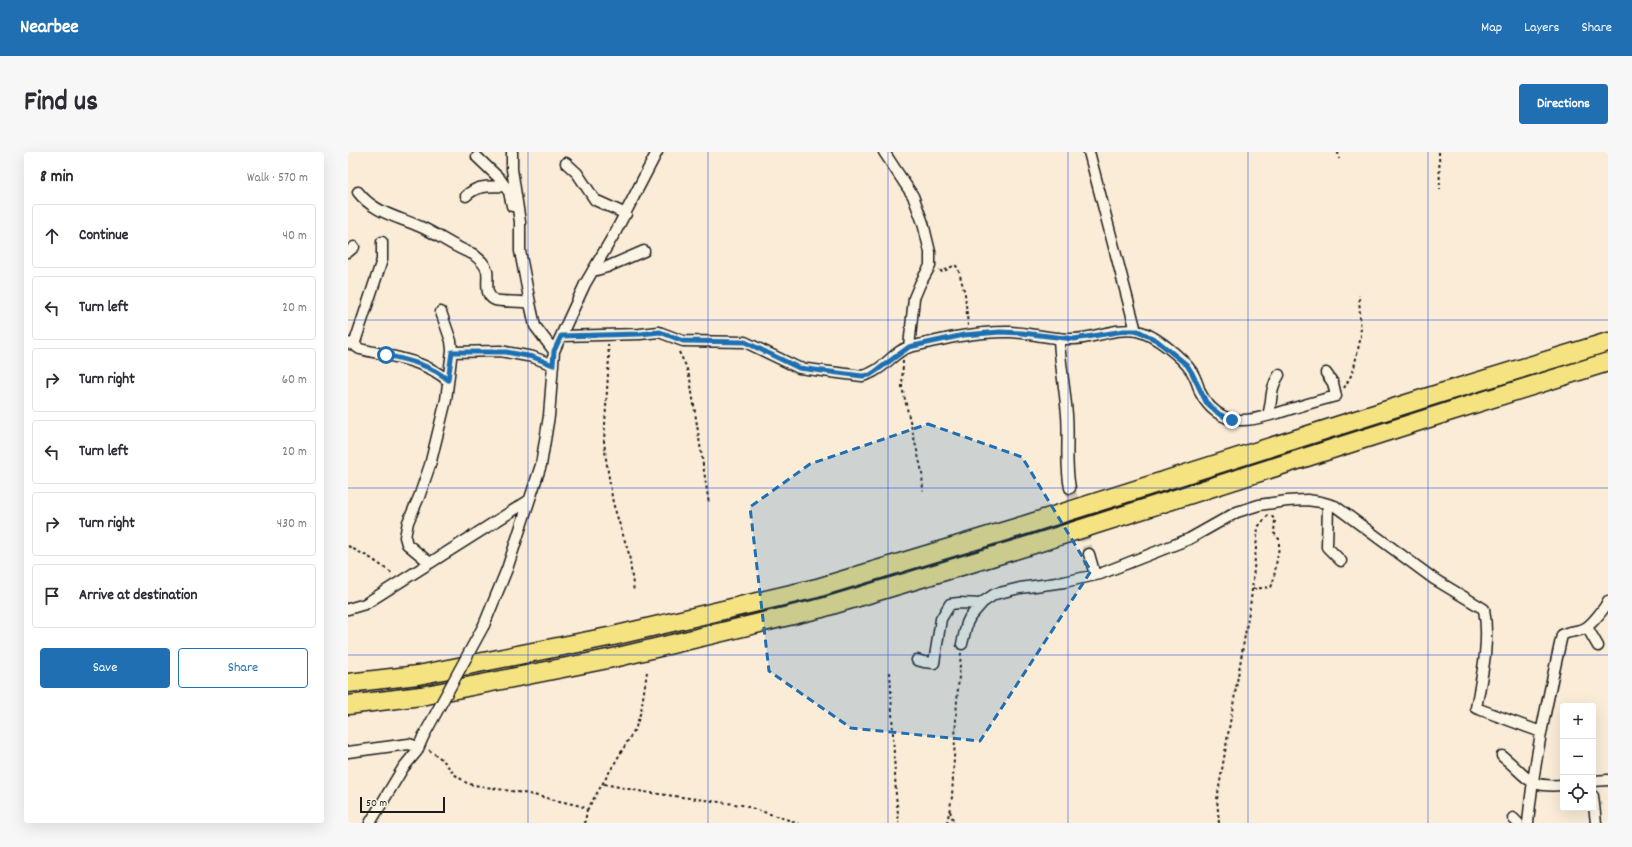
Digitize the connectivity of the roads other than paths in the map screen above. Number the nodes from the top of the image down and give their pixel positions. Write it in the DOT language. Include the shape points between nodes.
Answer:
graph roads {
  1 [pos="512,152"];
  2 [pos="657,152"];
  3 [pos="884,152"];
  4 [pos="1089,152"];
  5 [pos="477,157"];
  6 [pos="566,163"];
  7 [pos="505,186"];
  8 [pos="358,192"];
  9 [pos="466,196"];
  10 [pos="626,214"];
  11 [pos="382,242"];
  12 [pos="520,247"];
  13 [pos="644,250"];
  14 [pos="593,271"];
  15 [pos="530,303"];
  16 [pos="440,312"];
  17 [pos="1136,331"];
  18 [pos="561,336"];
  19 [pos="1059,338"];
  20 [pos="1608,342"];
  21 [pos="351,344"];
  22 [pos="909,347"];
  23 [pos="554,351"];
  24 [pos="452,352"];
  25 [pos="1608,362"];
  26 [pos="553,365"];
  27 [pos="1326,373"];
  28 [pos="1279,375"];
  29 [pos="448,380"];
  30 [pos="1268,416"];
  31 [pos="1070,488"];
  32 [pos="528,501"];
  33 [pos="1328,504"];
  34 [pos="1089,554"];
  35 [pos="1341,561"];
  36 [pos="430,563"];
  37 [pos="1095,575"];
  38 [pos="1608,601"];
  39 [pos="965,603"];
  40 [pos="981,604"];
  41 [pos="348,609"];
  42 [pos="967,622"];
  43 [pos="1587,627"];
  44 [pos="962,644"];
  45 [pos="1598,646"];
  46 [pos="917,660"];
  47 [pos="348,683"];
  48 [pos="348,705"];
  49 [pos="1541,732"];
  50 [pos="418,747"];
  51 [pos="348,752"];
  52 [pos="1502,756"];
  53 [pos="1608,780"];
  54 [pos="1596,781"];
  55 [pos="1532,782"];
  56 [pos="1560,785"];
  57 [pos="1595,811"];
  58 [pos="370,823"];
  59 [pos="1528,823"];
  60 [pos="1596,823"];
  1 -- 12 [label="street" via="520,222"];
  2 -- 10 [label="street"];
  3 -- 22 [label="street" via="913,196 930,252 930,266 914,298"];
  4 -- 17 [label="street"];
  5 -- 7 [label="street"];
  6 -- 10 [label="street" via="577,173 595,200"];
  7 -- 9 [label="street" via="478,187"];
  7 -- 12 [label="street" via="509,192 515,237"];
  8 -- 15 [label="street" via="373,207 421,227 480,259 487,270 486,281 492,298"];
  10 -- 14 [label="street"];
  11 -- 21 [label="street" via="382,260"];
  12 -- 15 [label="street"];
  13 -- 14 [label="street"];
  14 -- 18 [label="street"];
  15 -- 23 [label="street" via="535,326"];
  16 -- 24 [label="street" via="451,341"];
  17 -- 19 [label="street" via="1074,339"];
  17 -- 30 [label="street" via="1156,340 1187,365 1206,402 1219,414 1241,421"];
  18 -- 22 [label="street" via="660,332 683,341 745,342 799,368 862,376 870,375"];
  18 -- 23 [label="street"];
  19 -- 22 [label="street" via="995,332"];
  19 -- 31 [label="street" via="1067,415 1067,476"];
  20 -- 47 [label="highway" via="817,588 613,636 418,675"];
  21 -- 29 [label="street" via="360,349 422,365"];
  23 -- 26 [label="street"];
  24 -- 26 [label="street" via="506,352 533,357"];
  24 -- 29 [label="street"];
  25 -- 48 [label="highway" via="1031,546 822,608 618,657 421,696"];
  26 -- 32 [label="street" via="542,465"];
  27 -- 30 [label="street" via="1333,383 1336,396"];
  28 -- 30 [label="street" via="1271,391"];
  29 -- 36 [label="street" via="446,400 430,465 408,522 405,537 407,544"];
  32 -- 36 [label="street"];
  32 -- 50 [label="street, bridge" via="506,569 484,625"];
  33 -- 35 [label="street" via="1327,547"];
  33 -- 37 [label="street" via="1308,500 1259,505 1237,512 1188,539"];
  33 -- 49 [label="street" via="1362,524 1434,579 1484,608 1487,625 1476,708"];
  34 -- 37 [label="street"];
  36 -- 41 [label="street" via="365,604"];
  37 -- 40 [label="street" via="1004,591"];
  38 -- 43 [label="street"];
  39 -- 40 [label="street"];
  39 -- 42 [label="street"];
  39 -- 46 [label="street" via="950,604 943,615 934,663"];
  40 -- 42 [label="street"];
  42 -- 44 [label="street"];
  43 -- 45 [label="street"];
  43 -- 49 [label="street" via="1562,635"];
  49 -- 55 [label="street"];
  50 -- 51 [label="street" via="401,744"];
  50 -- 58 [label="street"];
  52 -- 55 [label="street"];
  53 -- 54 [label="street"];
  55 -- 56 [label="street"];
  55 -- 59 [label="street"];
  57 -- 60 [label="street"];
}
